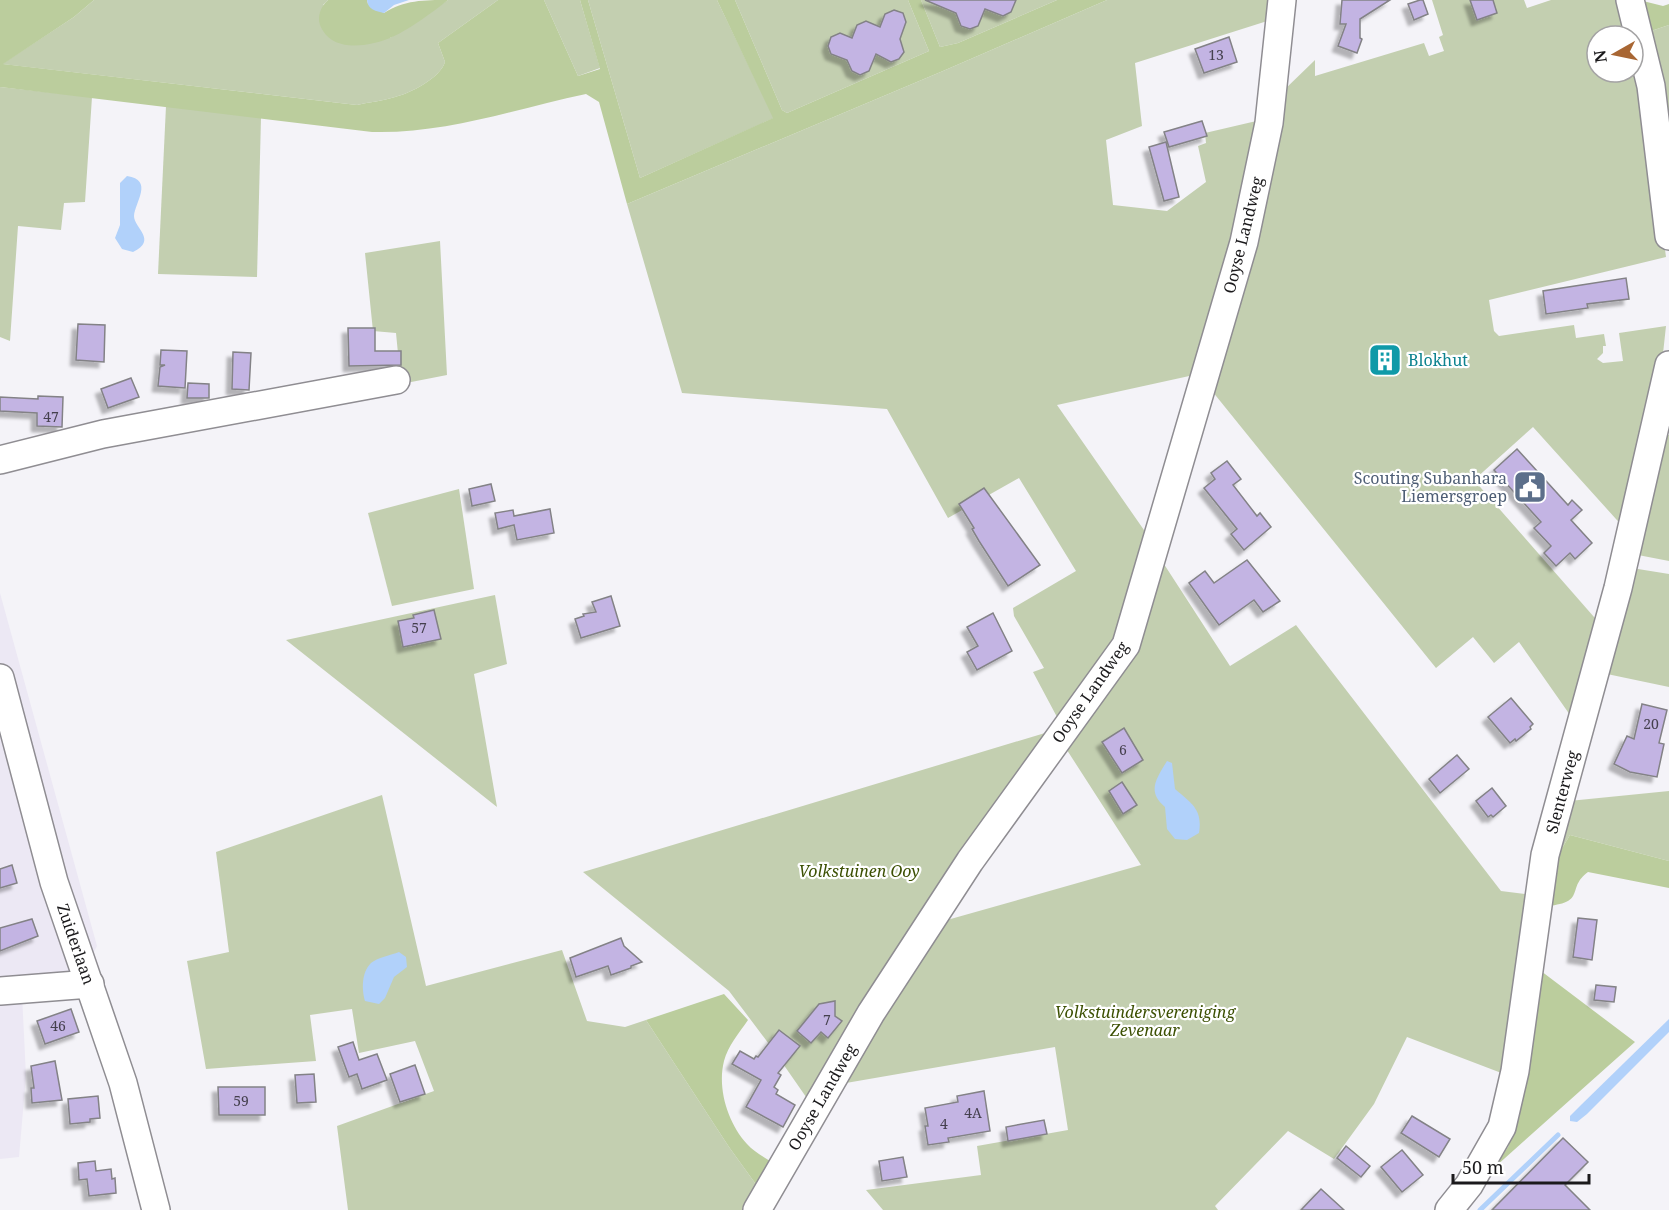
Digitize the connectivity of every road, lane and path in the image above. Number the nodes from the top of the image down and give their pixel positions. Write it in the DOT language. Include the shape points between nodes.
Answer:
graph roads {
  1 [pos="1282,0"];
  2 [pos="1630,0"];
  3 [pos="1669,236"];
  4 [pos="1669,364"];
  5 [pos="396,380"];
  6 [pos="0,460"];
  7 [pos="0,678"];
  8 [pos="90,984"];
  9 [pos="0,991"];
  10 [pos="156,1210"];
  11 [pos="757,1210"];
  12 [pos="1449,1210"];
  1 -- 11 [label="street, Ooyse Landweg" via="1269,123 1244,242 1126,645 970,861 871,1013"];
  2 -- 3 [label="street" via="1651,86"];
  4 -- 12 [label="street, Slenterweg" via="1623,569 1545,855 1515,1071 1502,1127 1469,1185"];
  5 -- 6 [label="street" via="147,425"];
  7 -- 8 [label="street, Zuiderlaan" via="54,882"];
  8 -- 9 [label="street"];
  8 -- 10 [label="street, Zuiderlaan" via="123,1083"];
}
